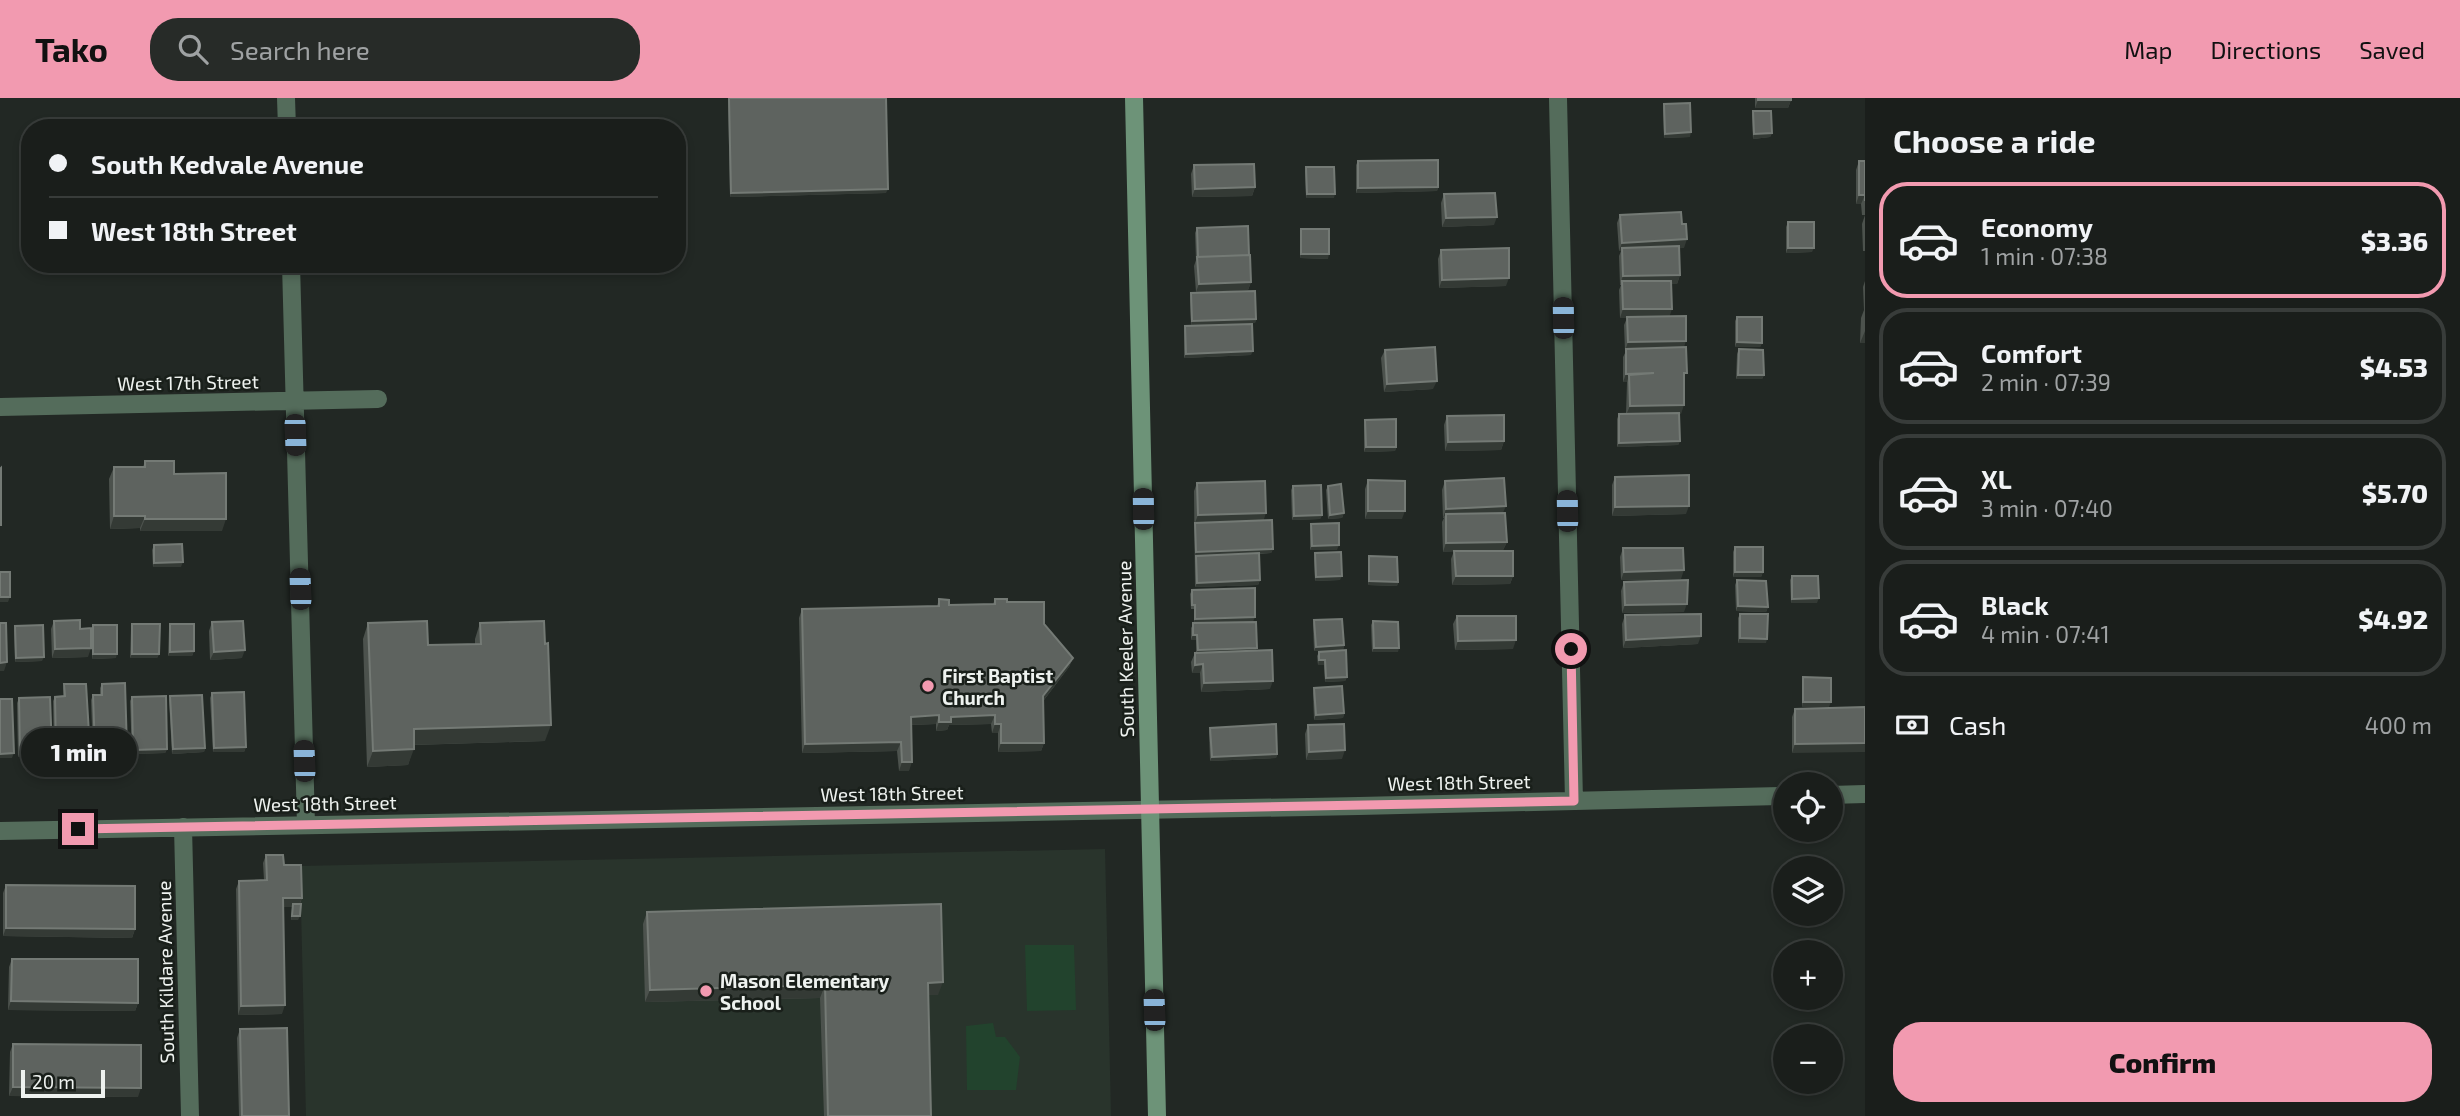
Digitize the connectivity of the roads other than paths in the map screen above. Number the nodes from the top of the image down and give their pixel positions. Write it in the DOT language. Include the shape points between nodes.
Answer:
graph roads {
  1 [pos="286,98"];
  2 [pos="1134,98"];
  3 [pos="1558,98"];
  4 [pos="287,119"];
  5 [pos="290,273"];
  6 [pos="377,399"];
  7 [pos="294,401"];
  8 [pos="0,407"];
  9 [pos="1865,794"];
  10 [pos="1843,795"];
  11 [pos="1773,796"];
  12 [pos="1574,801"];
  13 [pos="1150,808"];
  14 [pos="306,825"];
  15 [pos="183,827"];
  16 [pos="0,831"];
  17 [pos="190,1116"];
  18 [pos="1157,1116"];
  1 -- 4 [label="street"];
  2 -- 13 [label="street, South Keeler Avenue"];
  3 -- 12 [label="street"];
  5 -- 7 [label="street"];
  6 -- 7 [label="street, West 17th Street"];
  7 -- 8 [label="street, West 17th Street"];
  7 -- 14 [label="street"];
  9 -- 10 [label="street"];
  11 -- 12 [label="street, West 18th Street"];
  12 -- 13 [label="street, West 18th Street"];
  13 -- 14 [label="street, West 18th Street"];
  13 -- 18 [label="street, South Keeler Avenue"];
  14 -- 15 [label="street, West 18th Street"];
  15 -- 16 [label="street, West 18th Street"];
  15 -- 17 [label="street, South Kildare Avenue"];
}
